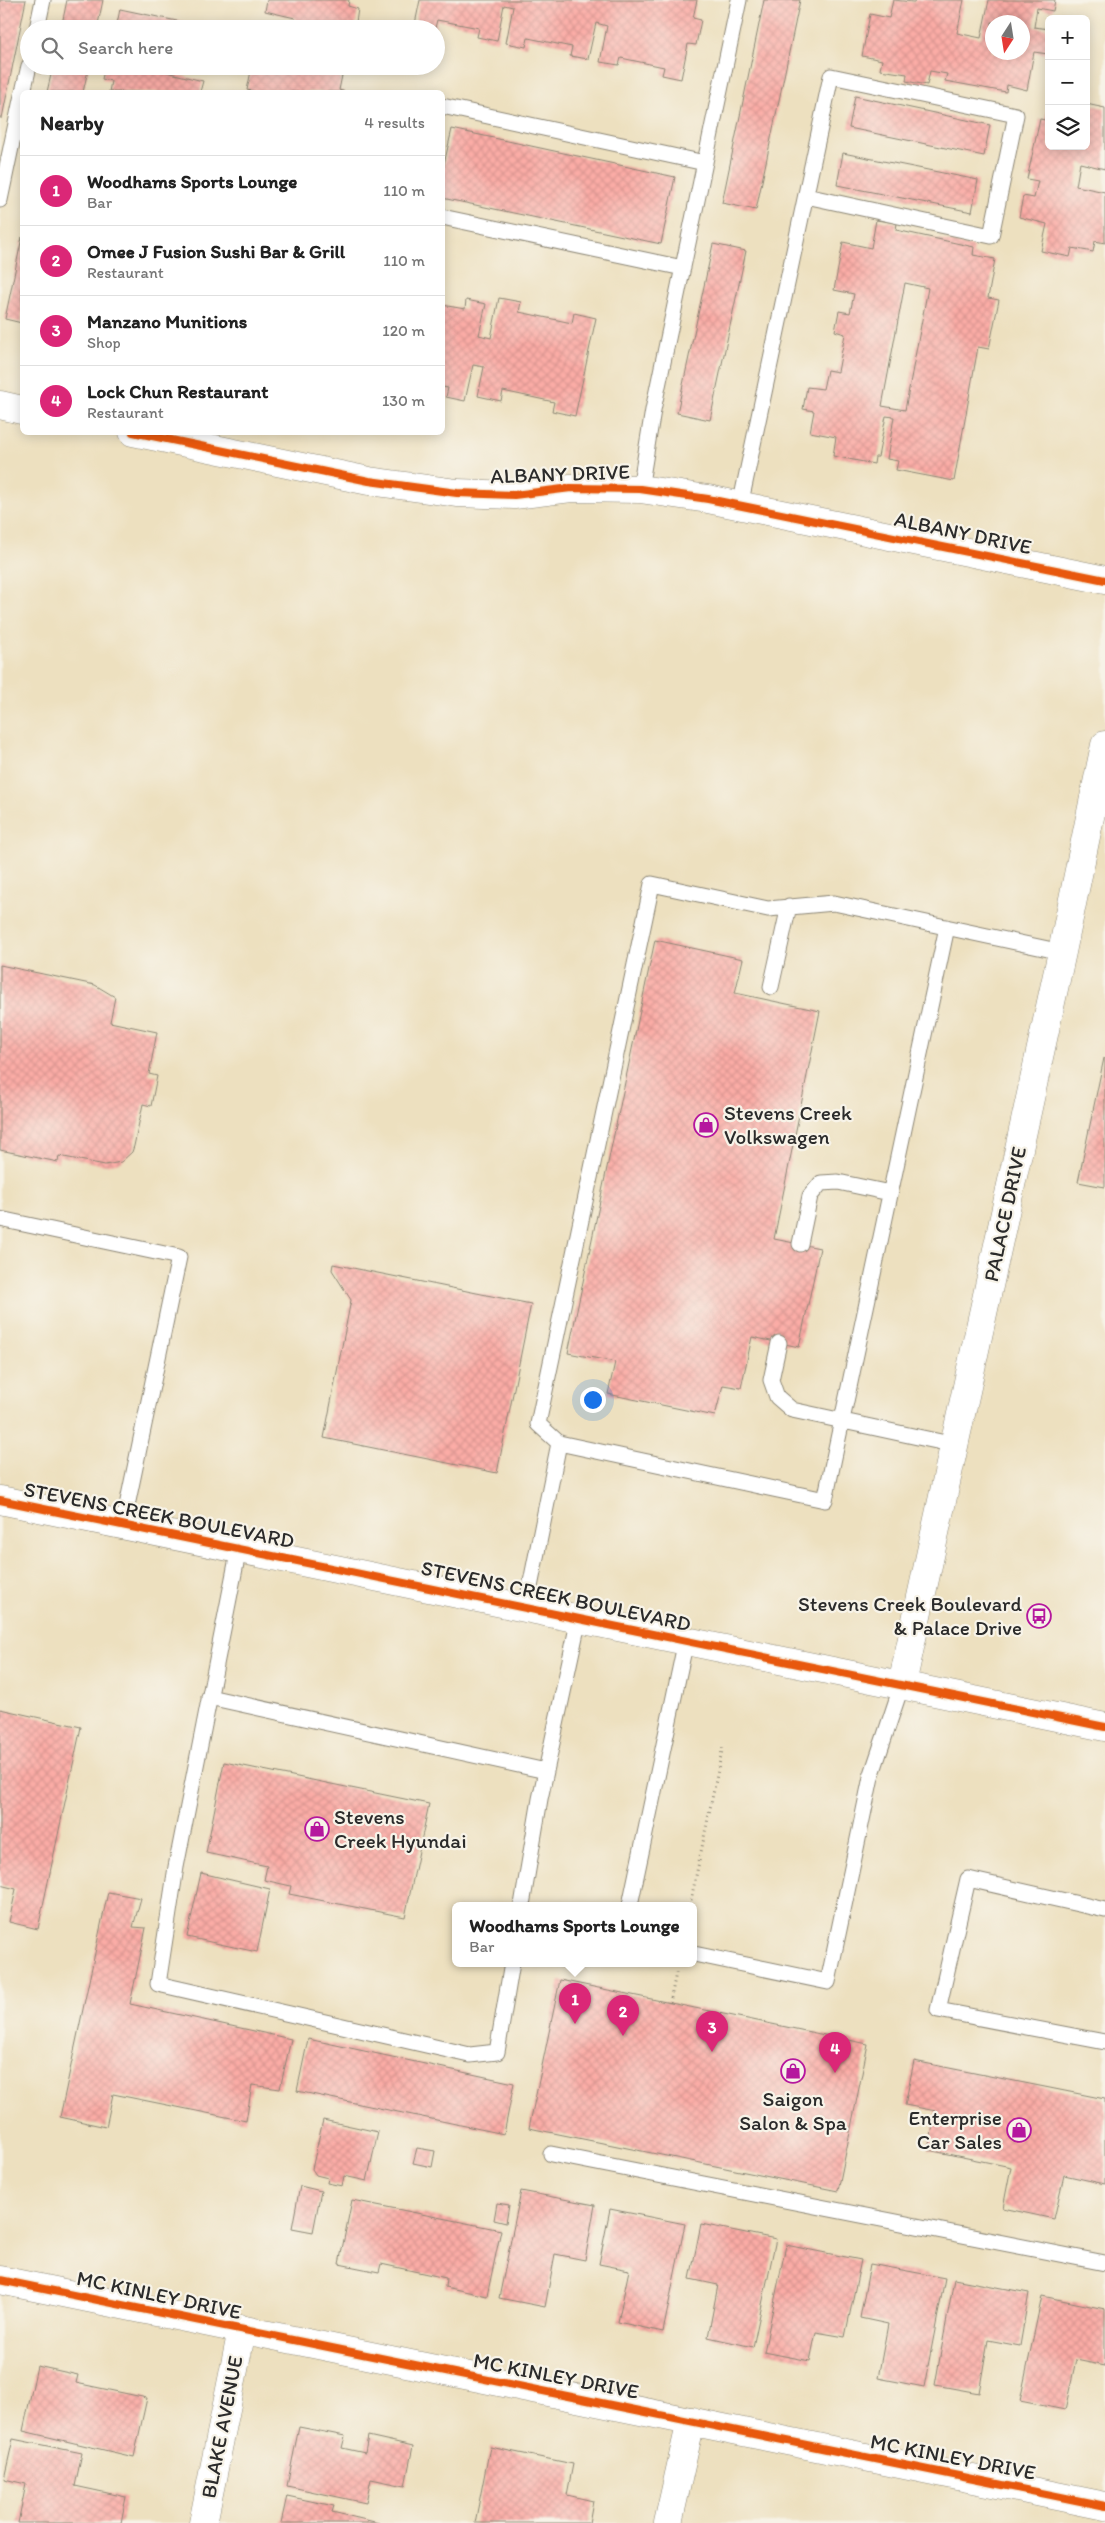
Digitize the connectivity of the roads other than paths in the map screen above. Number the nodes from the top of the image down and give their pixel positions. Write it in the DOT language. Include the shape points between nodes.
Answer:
graph roads {
  1 [pos="43,0"];
  2 [pos="739,0"];
  3 [pos="39,20"];
  4 [pos="27,75"];
  5 [pos="24,90"];
  6 [pos="445,107"];
  7 [pos="20,108"];
  8 [pos="705,163"];
  9 [pos="806,196"];
  10 [pos="0,200"];
  11 [pos="445,218"];
  12 [pos="683,268"];
  13 [pos="0,405"];
  14 [pos="20,410"];
  15 [pos="148,435"];
  16 [pos="640,489"];
  17 [pos="740,506"];
  18 [pos="1105,580"];
  19 [pos="1105,745"];
  20 [pos="789,906"];
  21 [pos="947,927"];
  22 [pos="1062,952"];
  23 [pos="771,987"];
  24 [pos="890,1193"];
  25 [pos="0,1219"];
  26 [pos="800,1244"];
  27 [pos="779,1342"];
  28 [pos="841,1420"];
  29 [pos="559,1443"];
  30 [pos="954,1446"];
  31 [pos="0,1500"];
  32 [pos="123,1525"];
  33 [pos="239,1548"];
  34 [pos="526,1607"];
  35 [pos="579,1618"];
  36 [pos="686,1640"];
  37 [pos="902,1684"];
  38 [pos="209,1697"];
  39 [pos="1105,1727"];
  40 [pos="546,1771"];
  41 [pos="523,1902"];
  42 [pos="631,1902"];
  43 [pos="1105,1910"];
  44 [pos="697,1955"];
  45 [pos="511,1967"];
  46 [pos="1105,2042"];
  47 [pos="551,2154"];
  48 [pos="1105,2263"];
  49 [pos="0,2280"];
  50 [pos="242,2330"];
  51 [pos="691,2421"];
  52 [pos="1105,2506"];
  53 [pos="203,2523"];
  54 [pos="668,2523"];
  1 -- 3 [label="lane"];
  2 -- 8 [label="lane"];
  4 -- 5 [label="lane"];
  6 -- 8 [label="lane"];
  7 -- 10 [label="lane"];
  8 -- 12 [label="lane"];
  9 -- 9 [label="lane" via="991,236 1016,115 832,76"];
  9 -- 17 [label="lane"];
  11 -- 12 [label="lane"];
  12 -- 16 [label="lane"];
  13 -- 14 [label="street"];
  15 -- 16 [label="street, ALBANY DRIVE" via="369,481 457,493 514,495 571,488"];
  16 -- 17 [label="street, ALBANY DRIVE"];
  17 -- 18 [label="street, ALBANY DRIVE"];
  19 -- 22 [label="street, PALACE DRIVE"];
  20 -- 21 [label="lane" via="834,902"];
  20 -- 23 [label="lane"];
  20 -- 29 [label="lane" via="768,909 652,884 538,1424"];
  21 -- 22 [label="lane"];
  21 -- 24 [label="lane"];
  22 -- 30 [label="street, PALACE DRIVE"];
  24 -- 26 [label="lane" via="838,1182 821,1183 810,1196"];
  24 -- 28 [label="lane"];
  25 -- 32 [label="lane" via="179,1257"];
  27 -- 28 [label="lane" via="771,1380 777,1397 792,1410"];
  28 -- 29 [label="lane" via="825,1500"];
  28 -- 30 [label="lane"];
  29 -- 34 [label="lane"];
  30 -- 37 [label="street, PALACE DRIVE"];
  31 -- 32 [label="street, STEVENS CREEK BOULEVARD"];
  32 -- 33 [label="street, STEVENS CREEK BOULEVARD"];
  33 -- 34 [label="street, STEVENS CREEK BOULEVARD"];
  33 -- 38 [label="lane"];
  34 -- 35 [label="street, STEVENS CREEK BOULEVARD"];
  35 -- 36 [label="street, STEVENS CREEK BOULEVARD"];
  35 -- 40 [label="lane"];
  36 -- 37 [label="street, STEVENS CREEK BOULEVARD"];
  36 -- 42 [label="lane"];
  37 -- 39 [label="street, STEVENS CREEK BOULEVARD"];
  37 -- 44 [label="lane" via="871,1777 828,1982"];
  38 -- 40 [label="lane"];
  38 -- 45 [label="lane" via="176,1867 158,1984 470,2056 498,2052"];
  40 -- 41 [label="lane"];
  43 -- 46 [label="lane" via="968,1879 938,2010"];
  47 -- 48 [label="lane"];
  49 -- 50 [label="street, MC KINLEY DRIVE"];
  50 -- 51 [label="street, MC KINLEY DRIVE"];
  50 -- 53 [label="street, BLAKE AVENUE"];
  51 -- 52 [label="street, MC KINLEY DRIVE"];
  51 -- 54 [label="street"];
}
